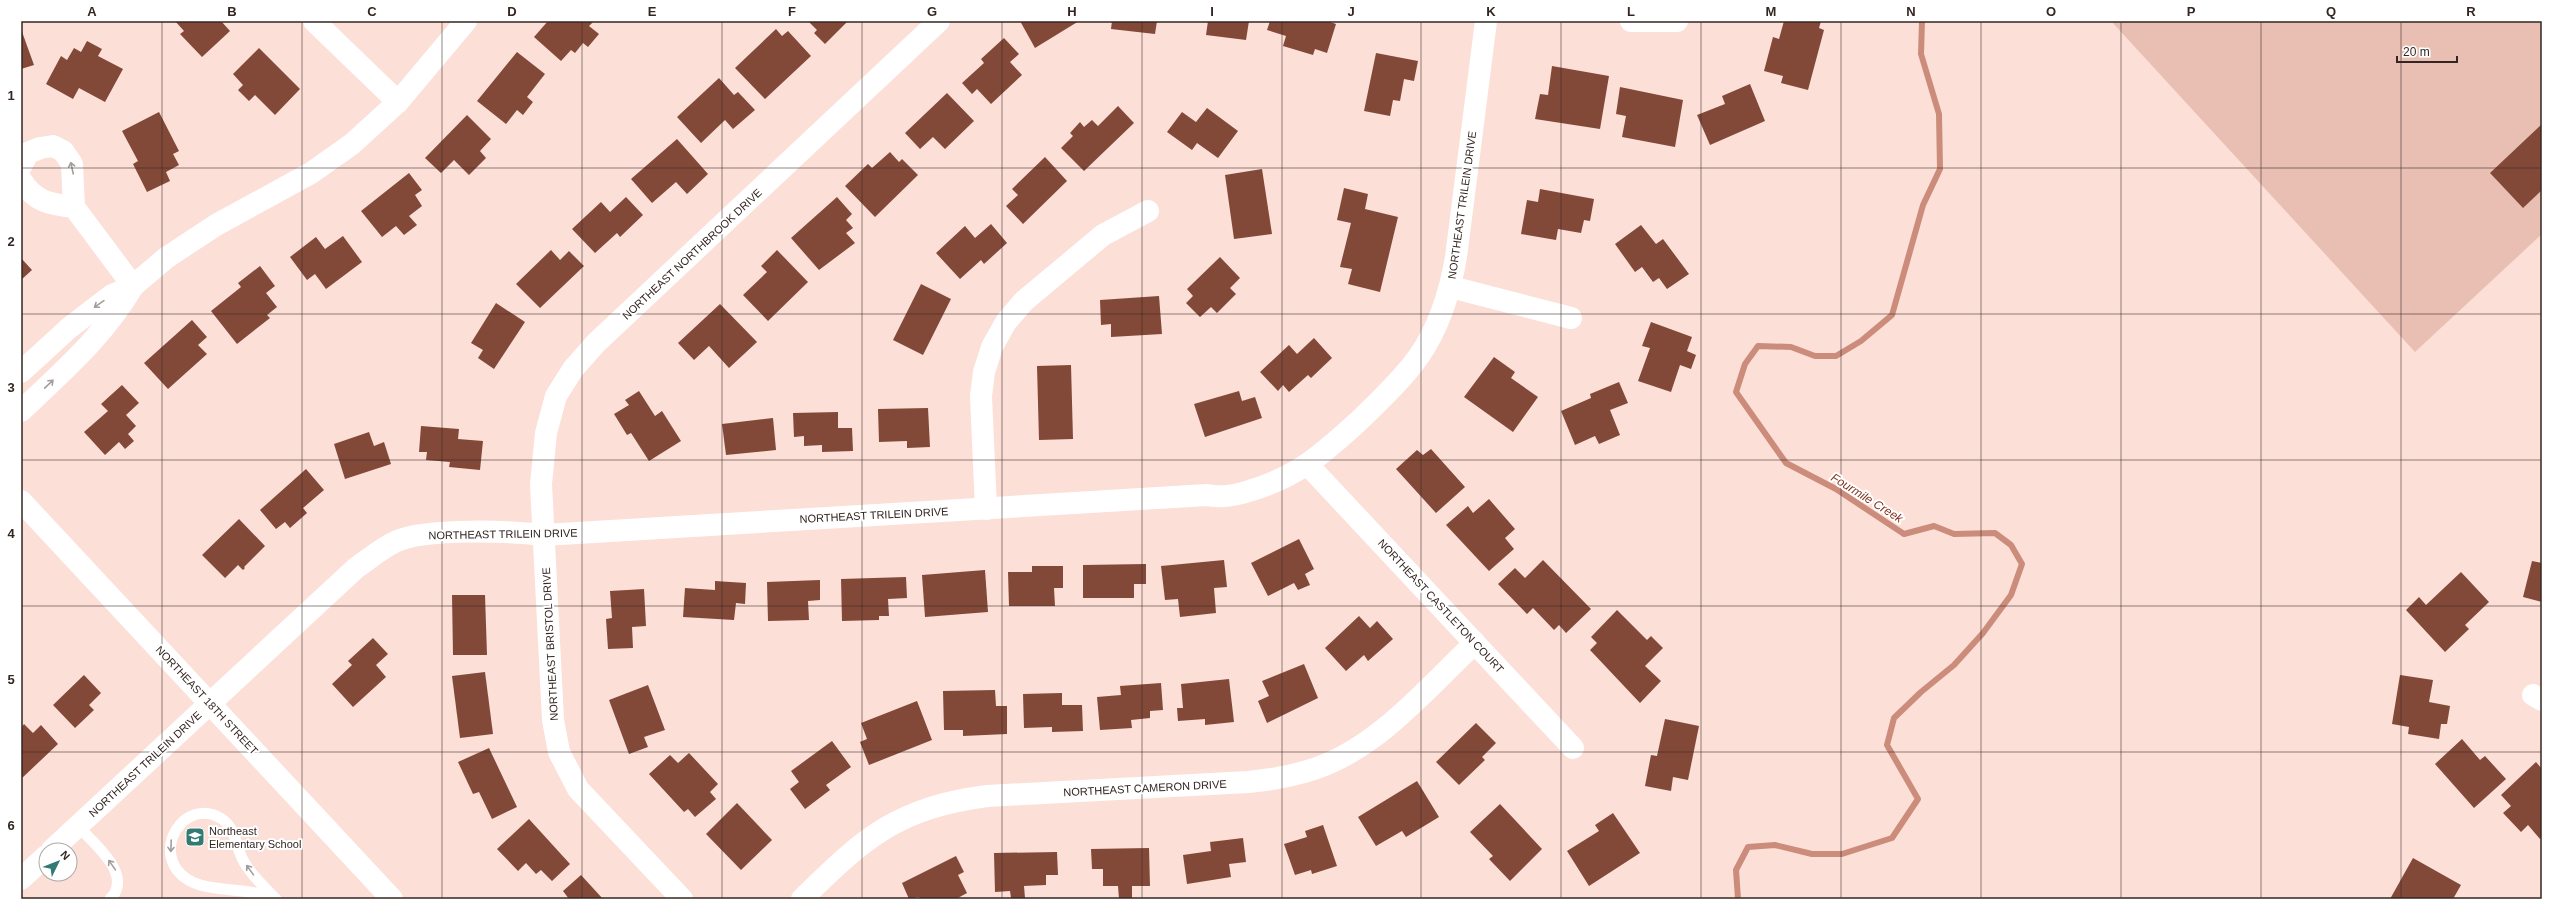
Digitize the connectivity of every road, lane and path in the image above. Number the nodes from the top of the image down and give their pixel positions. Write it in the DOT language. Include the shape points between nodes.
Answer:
graph roads {
  1 [pos="314,21"];
  2 [pos="466,21"];
  3 [pos="939,21"];
  4 [pos="1486,21"];
  5 [pos="1631,21"];
  6 [pos="1677,21"];
  7 [pos="398,102"];
  8 [pos="21,166"];
  9 [pos="21,180"];
  10 [pos="74,207"];
  11 [pos="1148,211"];
  12 [pos="133,286"];
  13 [pos="1451,287"];
  14 [pos="1571,318"];
  15 [pos="69,328"];
  16 [pos="86,348"];
  17 [pos="21,372"];
  18 [pos="21,411"];
  19 [pos="1308,465"];
  20 [pos="21,500"];
  21 [pos="986,508"];
  22 [pos="544,535"];
  23 [pos="1475,643"];
  24 [pos="210,704"];
  25 [pos="1573,748"];
  26 [pos="78,826"];
  27 [pos="61,842"];
  28 [pos="38,863"];
  29 [pos="21,879"];
  30 [pos="110,899"];
  31 [pos="276,899"];
  32 [pos="392,899"];
  33 [pos="682,899"];
  34 [pos="802,899"];
  1 -- 7 [label="street"];
  2 -- 7 [label="street"];
  3 -- 22 [label="street, NORTHEAST NORTHBROOK DRIVE" via="596,343 573,369 556,396 546,433 541,484"];
  4 -- 13 [label="street, NORTHEAST TRILEIN DRIVE"];
  5 -- 6 [label="street"];
  7 -- 12 [label="street" via="352,144 311,173 216,224 166,258"];
  10 -- 8 [label="street, one-way" via="72,164 63,151 53,146 40,148 28,153"];
  9 -- 10 [label="street" via="38,200"];
  10 -- 12 [label="street"];
  11 -- 21 [label="street" via="1103,235 1024,301 1006,322 992,347 984,372 981,396"];
  12 -- 15 [label="street, one-way" via="112,295"];
  12 -- 16 [label="street" via="112,320"];
  13 -- 14 [label="street"];
  13 -- 19 [label="street, NORTHEAST TRILEIN DRIVE" via="1437,325 1419,356 1398,383"];
  15 -- 16 [label="lane"];
  15 -- 17 [label="street"];
  18 -- 16 [label="street, one-way"];
  19 -- 21 [label="street, NORTHEAST TRILEIN DRIVE" via="1273,484 1236,494"];
  19 -- 23 [label="street, NORTHEAST CASTLETON COURT"];
  20 -- 24 [label="street, NORTHEAST 18TH STREET"];
  21 -- 22 [label="street, NORTHEAST TRILEIN DRIVE"];
  22 -- 24 [label="street, NORTHEAST TRILEIN DRIVE" via="515,532 432,534 397,540 356,568"];
  22 -- 33 [label="street, NORTHEAST BRISTOL DRIVE" via="553,720 559,752 578,789"];
  23 -- 25 [label="street, NORTHEAST CASTLETON COURT"];
  23 -- 34 [label="street, NORTHEAST CAMERON DRIVE" via="1373,737 1315,769 1281,778 1248,782 954,800 921,810 890,824 861,843"];
  24 -- 26 [label="street, NORTHEAST TRILEIN DRIVE"];
  24 -- 32 [label="street, NORTHEAST 18TH STREET"];
  26 -- 27 [label="street, NORTHEAST TRILEIN DRIVE"];
  30 -- 26 [label="lane, one-way" via="117,892 119,882 116,872"];
  28 -- 29 [label="street"];
  31 -- 31 [label="lane, one-way" via="244,861 231,829 224,820 214,814 205,813 191,817 180,825 172,836 169,849 173,861 187,880 204,885 250,891"];
}
